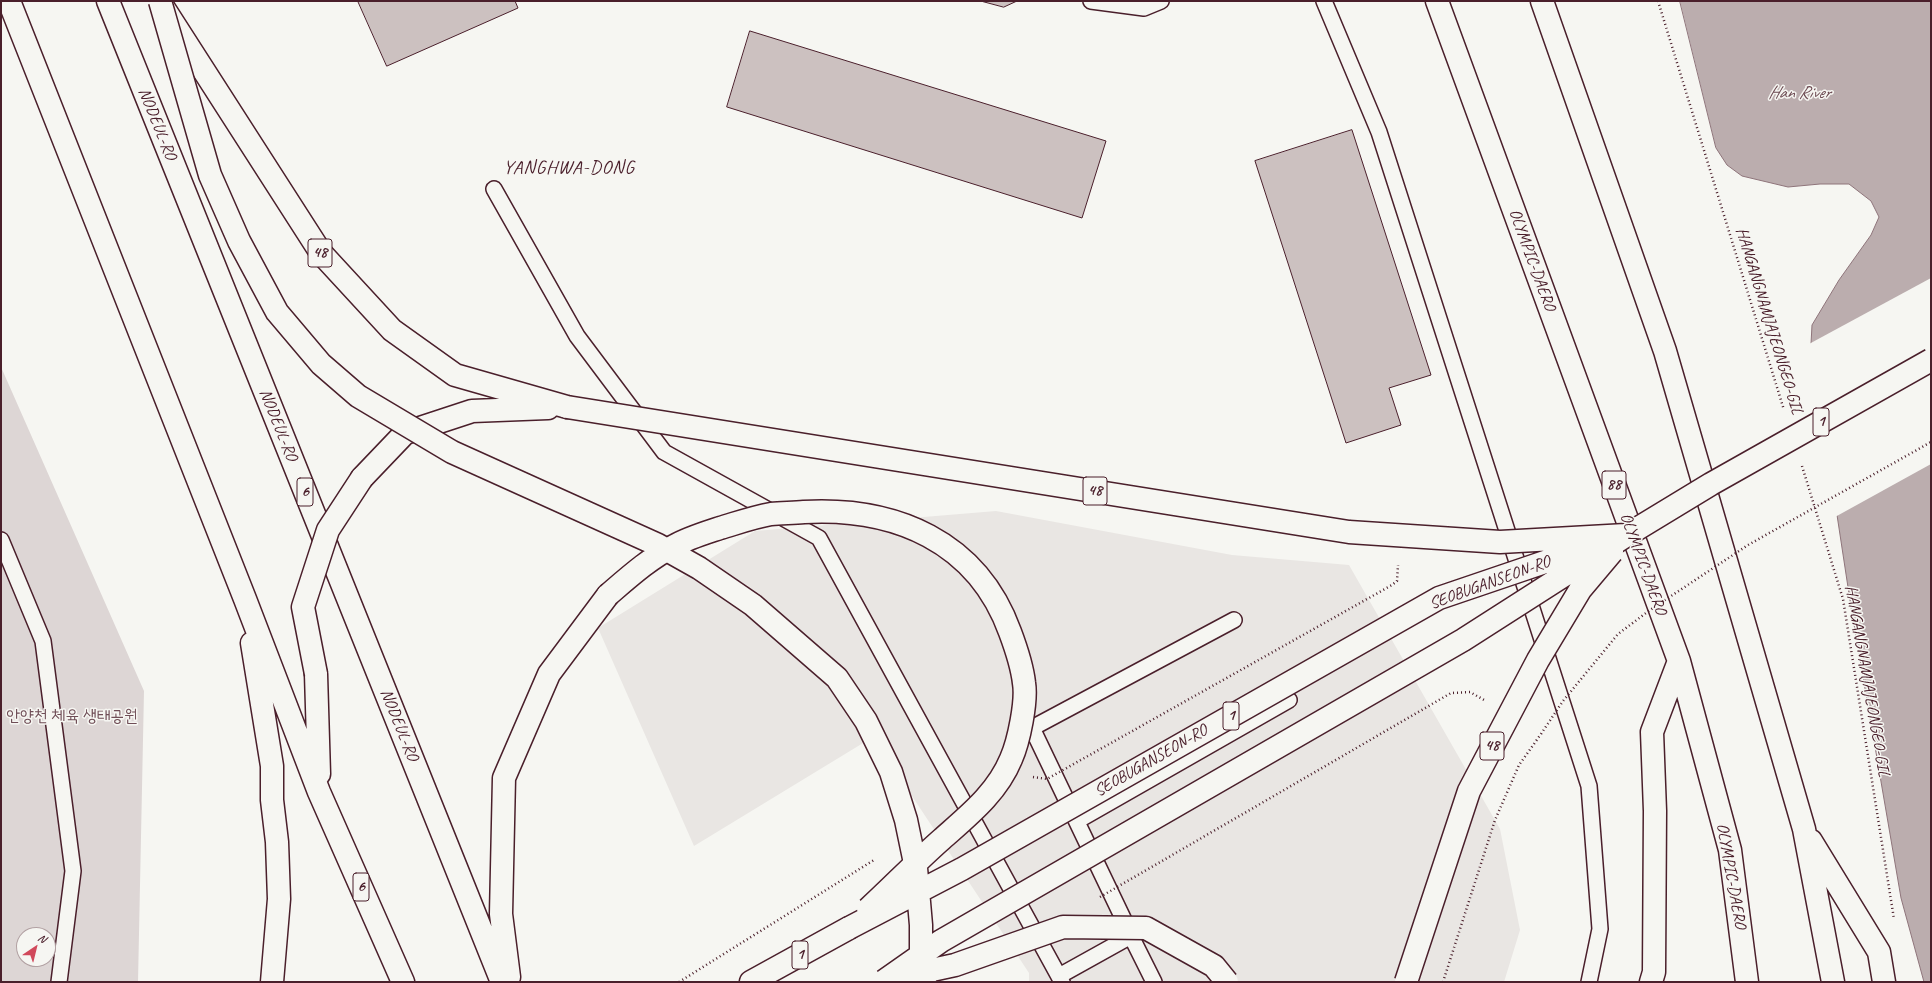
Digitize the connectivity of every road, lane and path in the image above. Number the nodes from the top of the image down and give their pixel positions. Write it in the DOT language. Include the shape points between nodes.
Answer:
graph roads {
  1 [pos="9,1"];
  2 [pos="108,1"];
  3 [pos="159,1"];
  4 [pos="1091,1"];
  5 [pos="1161,1"];
  6 [pos="1324,1"];
  7 [pos="1437,1"];
  8 [pos="1542,1"];
  9 [pos="1658,1"];
  10 [pos="494,189"];
  11 [pos="1931,360"];
  12 [pos="567,407"];
  13 [pos="1784,410"];
  14 [pos="1931,442"];
  15 [pos="1801,463"];
  16 [pos="1627,535"];
  17 [pos="1,540"];
  18 [pos="1398,562"];
  19 [pos="245,599"];
  20 [pos="1234,620"];
  21 [pos="1679,661"];
  22 [pos="1289,700"];
  23 [pos="1488,702"];
  24 [pos="1032,777"];
  25 [pos="319,792"];
  26 [pos="1077,821"];
  27 [pos="1804,829"];
  28 [pos="876,859"];
  29 [pos="1896,925"];
  30 [pos="1088,927"];
  31 [pos="848,928"];
  32 [pos="1131,936"];
  33 [pos="921,957"];
  34 [pos="1060,979"];
  35 [pos="883,981"];
  36 [pos="59,982"];
  37 [pos="272,982"];
  38 [pos="403,982"];
  39 [pos="502,982"];
  40 [pos="510,982"];
  41 [pos="679,982"];
  42 [pos="751,982"];
  43 [pos="912,982"];
  44 [pos="925,982"];
  45 [pos="1154,982"];
  46 [pos="1227,982"];
  47 [pos="1406,982"];
  48 [pos="1444,982"];
  49 [pos="1589,982"];
  50 [pos="1651,982"];
  51 [pos="1747,982"];
  52 [pos="1834,982"];
  53 [pos="1884,982"];
  1 -- 19 [label="main road, 6"];
  2 -- 39 [label="main road, NODEUL-RO / 6"];
  3 -- 12 [label="main road, 48" via="321,253 392,330 455,375"];
  3 -- 33 [label="main road, bridge" via="210,175 239,241 277,312 321,364 358,396 452,452 651,541 700,568 752,605 837,678 866,721 891,772 906,820 916,868"];
  4 -- 5 [label="lane" via="1144,8"];
  6 -- 49 [label="lane" via="1379,132 1589,786 1600,929"];
  7 -- 21 [label="main road, OLYMPIC-DAERO / 88"];
  8 -- 27 [label="main road" via="1665,351"];
  9 -- 13 [label="path, HANGANGNAMJAJEONGEO-GIL"];
  10 -- 34 [label="lane" via="577,336 664,452 819,538"];
  11 -- 16 [label="main road, SEOBUGANSEON-RO / 1, bridge" via="1711,484"];
  12 -- 16 [label="main road, 48, bridge" via="1349,532 1500,542"];
  12 -- 25 [label="main road, bridge" via="472,411 405,433 362,478 328,530 303,607 316,674"];
  14 -- 48 [label="path, bridge" via="1748,545 1618,634 1563,700 1519,765 1495,820"];
  15 -- 29 [label="path, HANGANGNAMJAJEONGEO-GIL" via="1843,599"];
  16 -- 31 [label="main road, SEOBUGANSEON-RO / 1, bridge" via="1439,598 962,868"];
  16 -- 35 [label="main road, SEOBUGANSEON-RO / 1, bridge" via="1463,640 941,941"];
  16 -- 47 [label="main road, 48, bridge" via="1580,590 1538,660 1469,791"];
  17 -- 36 [label="lane" via="43,641 73,871"];
  18 -- 24 [label="path, bridge" via="1397,581 1392,586 1047,779"];
  19 -- 25 [label="main road, 6"];
  19 -- 37 [label="main road" via="272,766 279,899"];
  20 -- 26 [label="lane" via="1032,728"];
  21 -- 50 [label="main road" via="1652,732 1655,811 1654,972"];
  21 -- 51 [label="main road, OLYMPIC-DAERO / 88" via="1730,850"];
  22 -- 26 [label="lane"];
  23 -- 30 [label="path, bridge" via="1470,692 1451,693 1093,901"];
  25 -- 38 [label="main road, 6"];
  26 -- 32 [label="lane"];
  27 -- 52 [label="main road"];
  27 -- 53 [label="main road" via="1879,952"];
  28 -- 41 [label="path, bridge"];
  30 -- 35 [label="main road, bridge" via="1063,926 955,965"];
  30 -- 46 [label="main road, bridge" via="1146,928 1214,966"];
  31 -- 40 [label="main road, bridge" via="971,815 996,784 1011,760 1021,722 1025,685 1019,655 1005,617 988,586 960,557 926,534 882,518 853,512 772,514 743,521 674,545 646,563 608,594 549,674 504,778 501,914"];
  31 -- 42 [label="main road, SEOBUGANSEON-RO / 1"];
  32 -- 34 [label="lane"];
  32 -- 45 [label="lane"];
  33 -- 43 [label="main road, bridge"];
  33 -- 44 [label="main road, bridge"];
}
